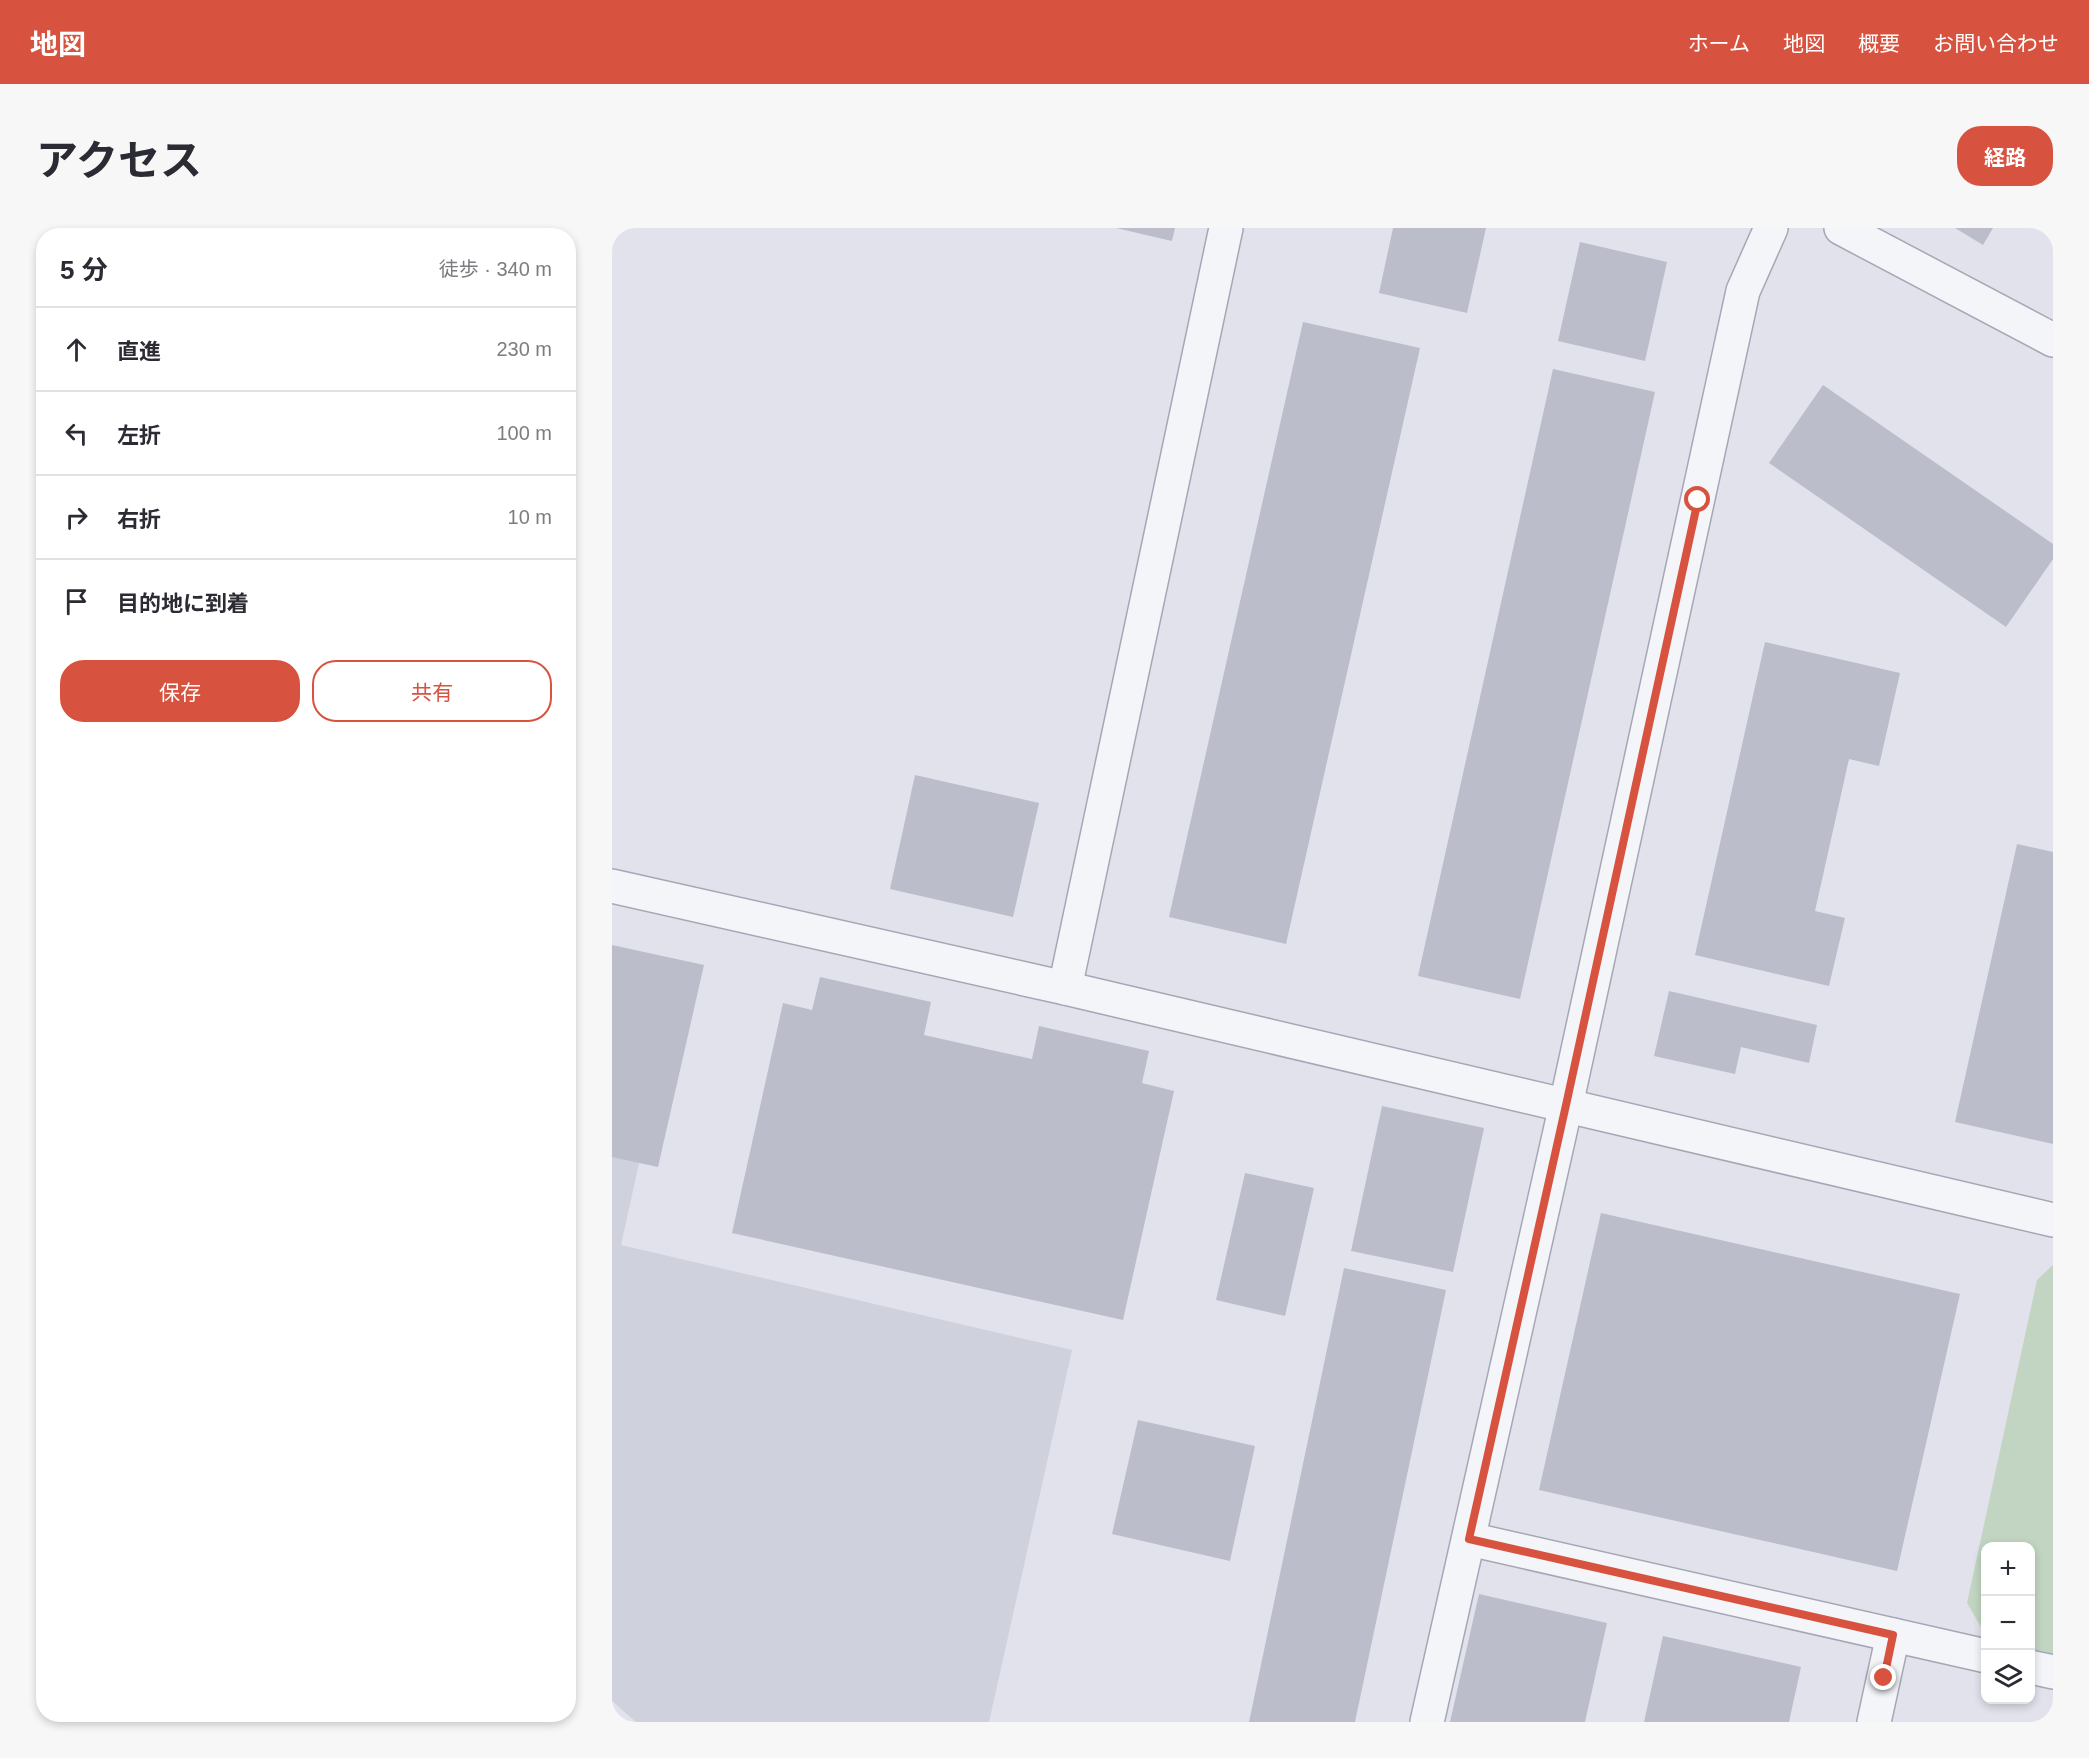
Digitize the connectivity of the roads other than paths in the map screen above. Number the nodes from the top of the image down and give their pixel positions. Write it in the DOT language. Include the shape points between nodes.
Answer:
graph roads {
  1 [pos="1226,228"];
  2 [pos="1771,228"];
  3 [pos="1841,228"];
  4 [pos="2053,340"];
  5 [pos="612,886"];
  6 [pos="1065,988"];
  7 [pos="1566,1105"];
  8 [pos="2053,1220"];
  9 [pos="1469,1539"];
  10 [pos="1893,1635"];
  11 [pos="1981,1655"];
  12 [pos="2035,1667"];
  13 [pos="2053,1672"];
  14 [pos="1427,1722"];
  15 [pos="1874,1722"];
  1 -- 6 [label="street"];
  2 -- 7 [label="street" via="1743,291"];
  3 -- 4 [label="street"];
  5 -- 6 [label="street"];
  6 -- 7 [label="street"];
  7 -- 8 [label="street"];
  7 -- 9 [label="street"];
  9 -- 10 [label="street"];
  9 -- 14 [label="street"];
  10 -- 11 [label="street"];
  10 -- 15 [label="street"];
  12 -- 13 [label="street"];
}
